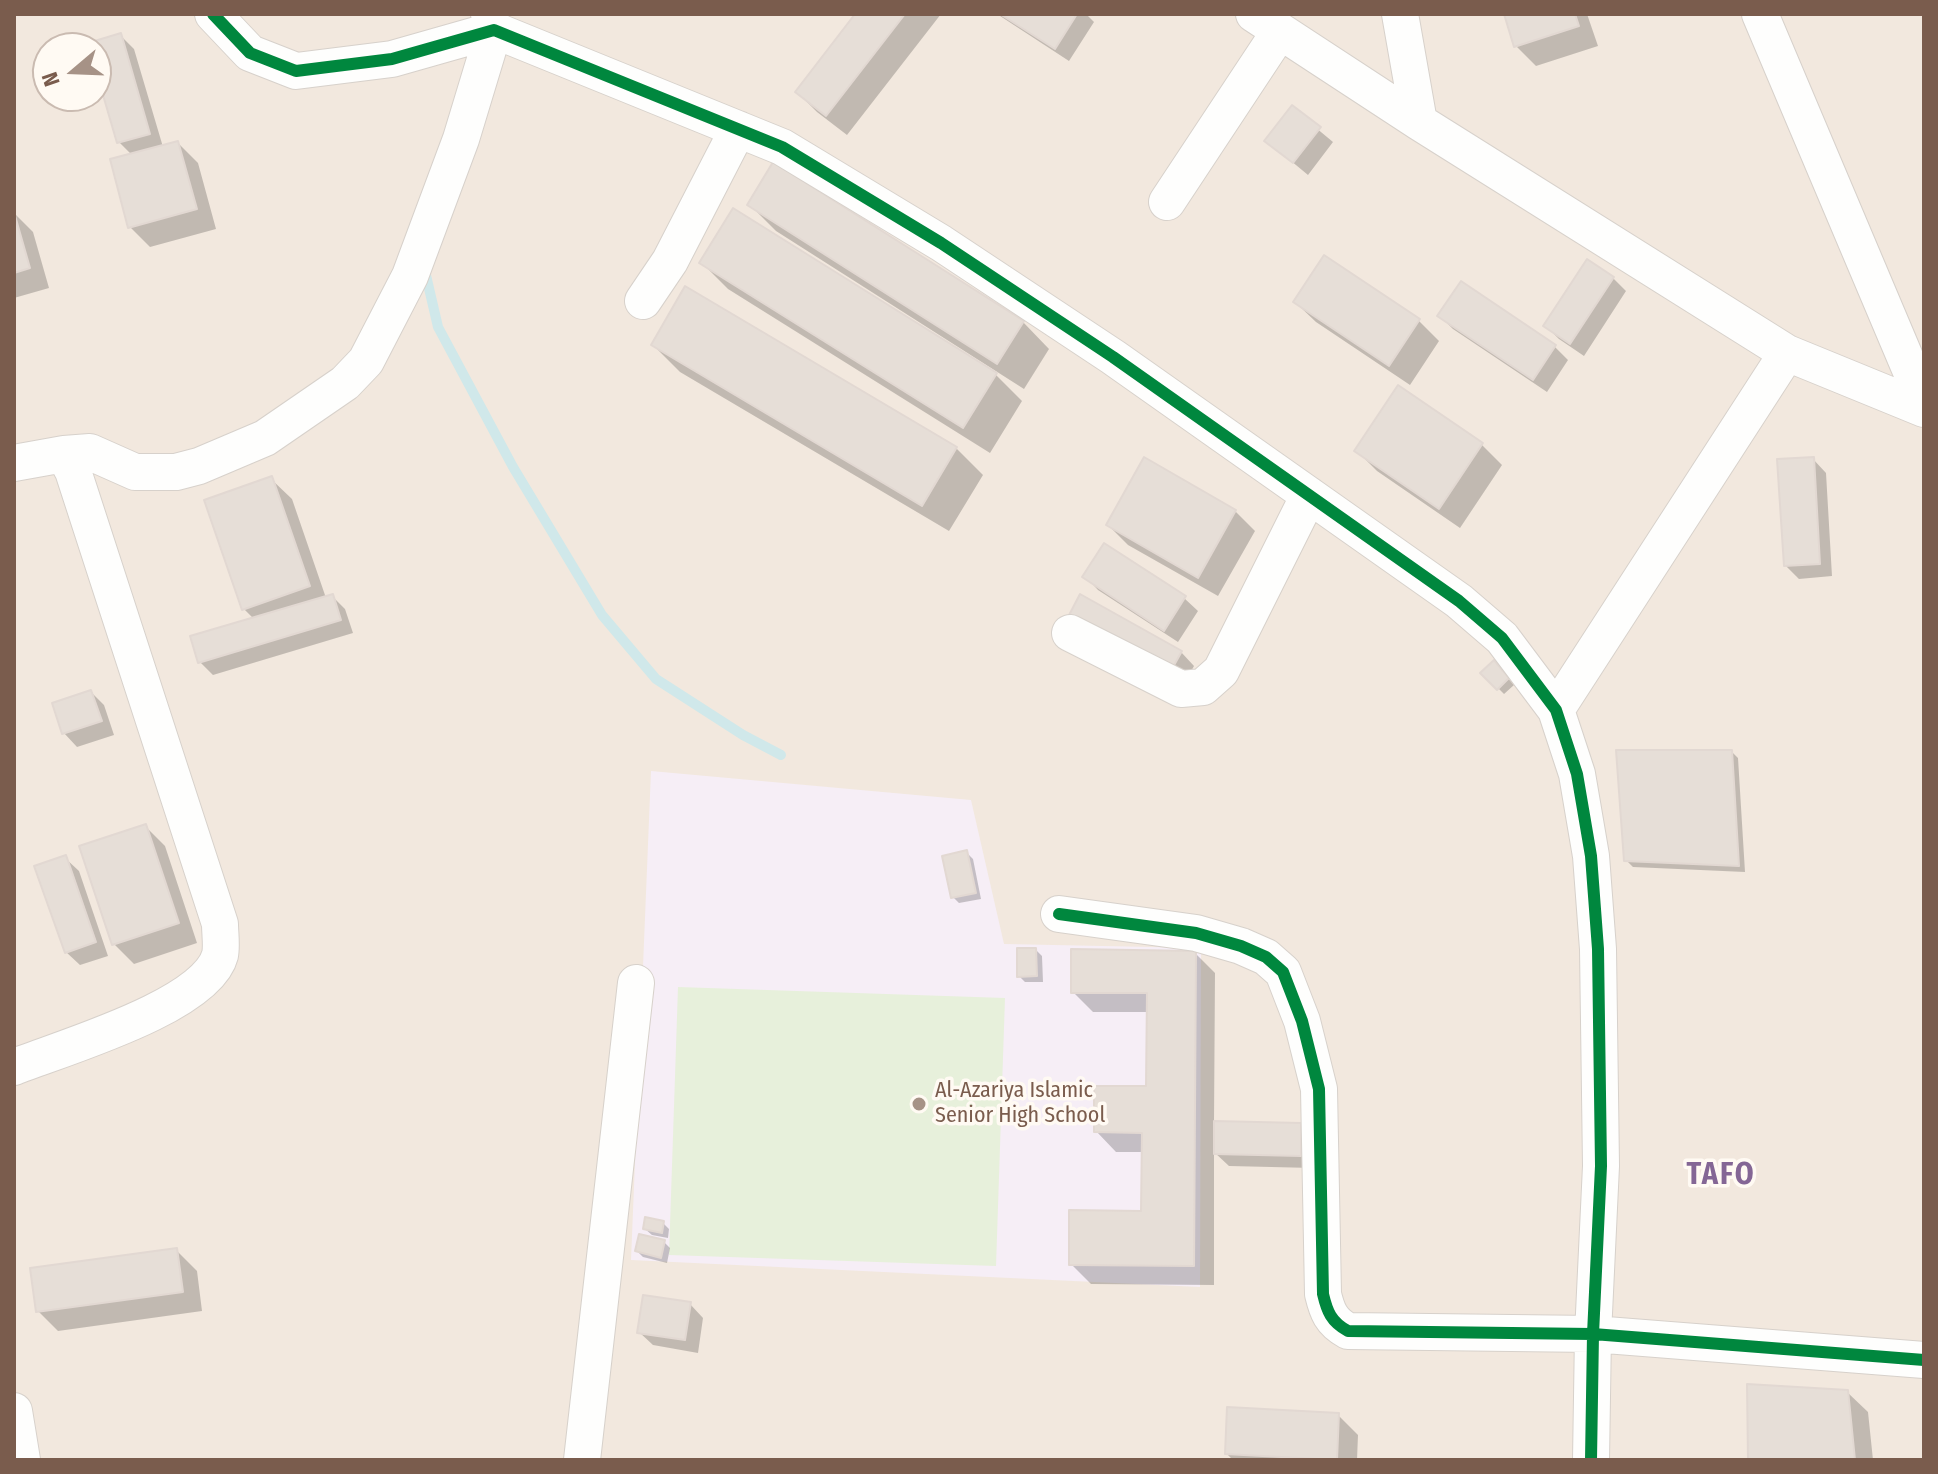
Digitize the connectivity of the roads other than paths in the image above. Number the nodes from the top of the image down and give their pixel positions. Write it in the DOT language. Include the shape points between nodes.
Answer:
graph roads {
  1 [pos="213,14"];
  2 [pos="1400,14"];
  3 [pos="1760,14"];
  4 [pos="492,22"];
  5 [pos="1267,22"];
  6 [pos="1419,122"];
  7 [pos="738,129"];
  8 [pos="1167,202"];
  9 [pos="643,301"];
  10 [pos="1787,353"];
  11 [pos="1924,402"];
  12 [pos="1924,409"];
  13 [pos="64,454"];
  14 [pos="14,463"];
  15 [pos="1309,495"];
  16 [pos="1070,633"];
  17 [pos="1556,710"];
  18 [pos="1059,914"];
  19 [pos="636,983"];
  20 [pos="14,1067"];
  21 [pos="1593,1334"];
  22 [pos="1924,1360"];
  23 [pos="14,1411"];
  24 [pos="22,1460"];
  25 [pos="582,1460"];
  26 [pos="1591,1460"];
  1 -- 4 [label="street" via="250,53 296,71 392,59"];
  2 -- 6 [label="street"];
  3 -- 11 [label="street"];
  4 -- 7 [label="street"];
  4 -- 13 [label="street" via="461,139 410,276 366,361 345,383 265,438 176,472 135,472 90,452"];
  5 -- 6 [label="street"];
  5 -- 8 [label="street"];
  6 -- 10 [label="street"];
  7 -- 9 [label="street" via="670,261"];
  7 -- 15 [label="street" via="782,147 941,243"];
  10 -- 12 [label="street"];
  10 -- 17 [label="street"];
  13 -- 14 [label="street"];
  13 -- 20 [label="street" via="220,924 220,955 196,988 165,1008"];
  15 -- 16 [label="street" via="1221,671 1203,687 1181,689"];
  15 -- 17 [label="street" via="1459,601 1502,638"];
  17 -- 21 [label="street" via="1579,788 1591,856 1598,949 1601,1166"];
  18 -- 21 [label="street" via="1196,933 1266,957 1283,972 1319,1089 1323,1294 1336,1325 1348,1331"];
  19 -- 25 [label="street"];
  21 -- 22 [label="street"];
  21 -- 26 [label="street"];
  23 -- 24 [label="street"];
}
